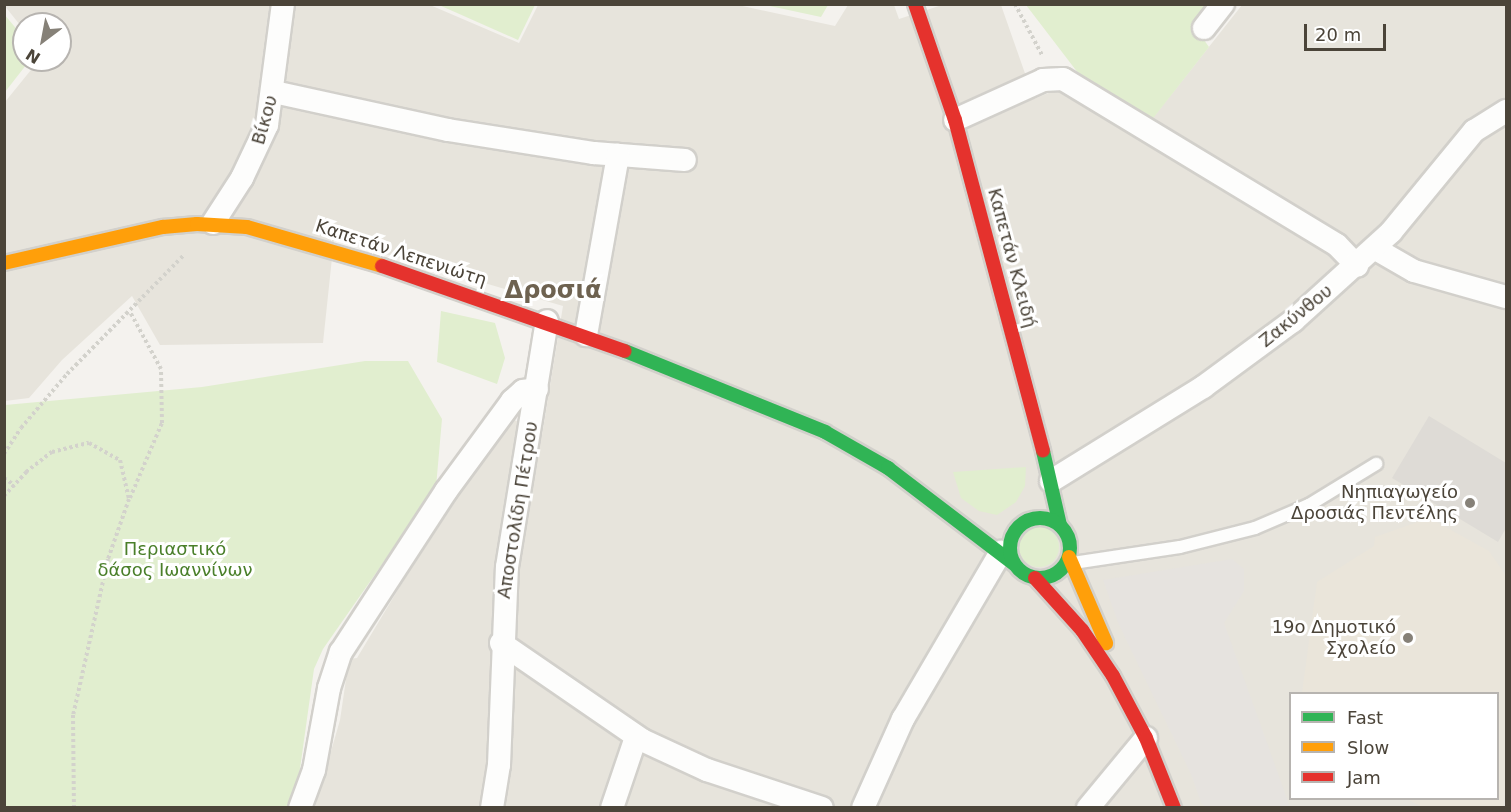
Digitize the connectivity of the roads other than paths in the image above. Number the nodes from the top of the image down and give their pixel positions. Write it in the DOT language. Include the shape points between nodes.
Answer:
graph roads {
  1 [pos="283,4"];
  2 [pos="915,4"];
  3 [pos="1223,4"];
  4 [pos="1204,28"];
  5 [pos="274,92"];
  6 [pos="1506,111"];
  7 [pos="955,120"];
  8 [pos="618,155"];
  9 [pos="685,160"];
  10 [pos="213,223"];
  11 [pos="1374,249"];
  12 [pos="4,263"];
  13 [pos="1357,266"];
  14 [pos="1506,297"];
  15 [pos="547,321"];
  16 [pos="586,335"];
  17 [pos="537,388"];
  18 [pos="1376,464"];
  19 [pos="1051,482"];
  20 [pos="1028,520"];
  21 [pos="1060,525"];
  22 [pos="1015,531"];
  23 [pos="983,537"];
  24 [pos="1007,558"];
  25 [pos="1070,560"];
  26 [pos="1035,578"];
  27 [pos="501,643"];
  28 [pos="1113,676"];
  29 [pos="636,737"];
  30 [pos="1146,738"];
  31 [pos="868,805"];
  32 [pos="300,807"];
  33 [pos="492,807"];
  34 [pos="612,807"];
  35 [pos="822,807"];
  36 [pos="1088,807"];
  37 [pos="1174,807"];
  1 -- 5 [label="street, Βίκου"];
  2 -- 7 [label="street, Καπετάν Κλειδή"];
  3 -- 4 [label="street"];
  5 -- 8 [label="street" via="448,130"];
  5 -- 10 [label="street, Βίκου" via="267,125 253,157"];
  6 -- 11 [label="street, Ζακύνθου" via="1485,122 1466,139 1415,206"];
  7 -- 13 [label="street" via="1054,77 1337,245"];
  7 -- 19 [label="street, Καπετάν Κλειδή"];
  8 -- 9 [label="street"];
  8 -- 16 [label="street"];
  10 -- 12 [label="street, Καπετάν Λεπενιώτη" via="163,227"];
  10 -- 15 [label="street, Καπετάν Λεπενιώτη" via="293,237"];
  11 -- 13 [label="street, Ζακύνθου"];
  11 -- 14 [label="street" via="1414,271"];
  13 -- 19 [label="street, Ζακύνθου" via="1285,327 1203,387"];
  15 -- 16 [label="street, Καπετάν Λεπενιώτη"];
  15 -- 17 [label="street, Αποστολίδη Πέτρου"];
  16 -- 23 [label="street, Καπετάν Λεπενιώτη" via="848,443"];
  17 -- 27 [label="street, Αποστολίδη Πέτρου" via="507,567"];
  17 -- 32 [label="street" via="523,391 512,401 446,491 345,645 333,670 314,770"];
  18 -- 25 [label="lane" via="1309,505 1255,528 1180,548"];
  19 -- 20 [label="street"];
  19 -- 21 [label="street, Καπετάν Κλειδή"];
  20 -- 21 [label="street" via="1045,518"];
  20 -- 22 [label="street"];
  21 -- 25 [label="street" via="1068,537"];
  22 -- 23 [label="street"];
  22 -- 24 [label="street"];
  23 -- 24 [label="street, Καπετάν Λεπενιώτη"];
  24 -- 26 [label="street"];
  24 -- 31 [label="street" via="903,719"];
  25 -- 26 [label="street" via="1053,575"];
  25 -- 28 [label="street" via="1108,649"];
  26 -- 28 [label="street" via="1076,623"];
  27 -- 29 [label="street"];
  27 -- 33 [label="street, Αποστολίδη Πέτρου" via="499,765"];
  28 -- 30 [label="street"];
  29 -- 34 [label="street"];
  29 -- 35 [label="street" via="707,770"];
  30 -- 36 [label="street"];
  30 -- 37 [label="street"];
}
